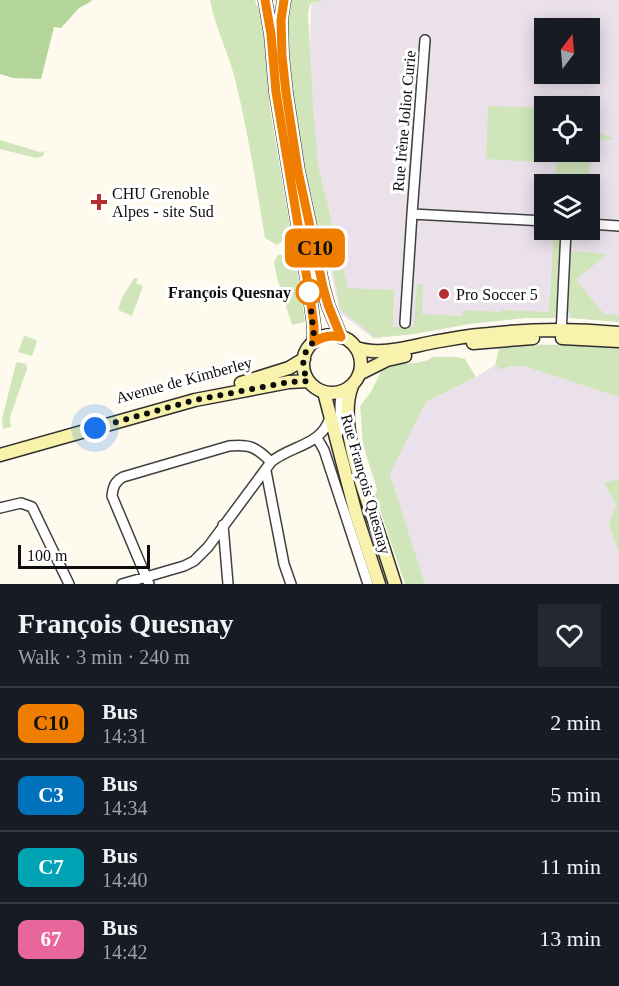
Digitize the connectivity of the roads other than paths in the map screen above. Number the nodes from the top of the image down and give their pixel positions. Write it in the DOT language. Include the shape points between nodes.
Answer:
graph roads {
  1 [pos="265,0"];
  2 [pos="284,0"];
  3 [pos="425,40"];
  4 [pos="412,214"];
  5 [pos="534,220"];
  6 [pos="600,225"];
  7 [pos="619,226"];
  8 [pos="566,240"];
  9 [pos="405,323"];
  10 [pos="619,333"];
  11 [pos="561,334"];
  12 [pos="341,337"];
  13 [pos="619,341"];
  14 [pos="314,342"];
  15 [pos="356,348"];
  16 [pos="304,358"];
  17 [pos="359,374"];
  18 [pos="308,381"];
  19 [pos="347,388"];
  20 [pos="324,392"];
  21 [pos="349,425"];
  22 [pos="325,436"];
  23 [pos="0,447"];
  24 [pos="0,455"];
  25 [pos="269,466"];
  26 [pos="0,508"];
  27 [pos="223,525"];
  28 [pos="148,580"];
  29 [pos="69,584"];
  30 [pos="122,584"];
  31 [pos="228,584"];
  32 [pos="291,584"];
  33 [pos="368,584"];
  34 [pos="379,584"];
  35 [pos="395,584"];
  1 -- 14 [label="main road"];
  2 -- 12 [label="main road" via="282,56 298,171 323,287"];
  3 -- 4 [label="street, Rue Irène Joliot Curie"];
  4 -- 5 [label="street, Rue Irène Joliot Curie"];
  4 -- 9 [label="street"];
  6 -- 7 [label="street"];
  8 -- 11 [label="street"];
  10 -- 11 [label="main road"];
  11 -- 13 [label="main road"];
  11 -- 15 [label="main road" via="521,331 392,351"];
  11 -- 17 [label="main road" via="435,349 387,360"];
  12 -- 14 [label="main road" via="332,335"];
  12 -- 15 [label="main road"];
  14 -- 16 [label="main road"];
  15 -- 17 [label="main road" via="361,360"];
  16 -- 18 [label="main road"];
  16 -- 23 [label="main road, Avenue de Kimberley" via="292,367 251,381"];
  17 -- 19 [label="main road, Rue François Quesnay"];
  18 -- 20 [label="main road"];
  18 -- 24 [label="main road, Avenue de Kimberley" via="195,400"];
  19 -- 20 [label="main road, Rue François Quesnay"];
  19 -- 21 [label="main road, Rue François Quesnay"];
  19 -- 22 [label="street" via="340,405 340,432"];
  20 -- 22 [label="main road, Rue François Quesnay" via="330,417"];
  21 -- 22 [label="street" via="340,435"];
  21 -- 35 [label="main road, Rue François Quesnay" via="359,476"];
  22 -- 25 [label="street" via="279,455"];
  22 -- 33 [label="street" via="324,450"];
  22 -- 34 [label="main road, Rue François Quesnay"];
  25 -- 27 [label="street"];
  25 -- 28 [label="street" via="258,449 243,444 118,480 112,496"];
  25 -- 32 [label="street" via="284,564"];
  26 -- 29 [label="street" via="21,503 32,507"];
  27 -- 28 [label="street" via="194,561"];
  27 -- 31 [label="street"];
  28 -- 30 [label="street"];
}
